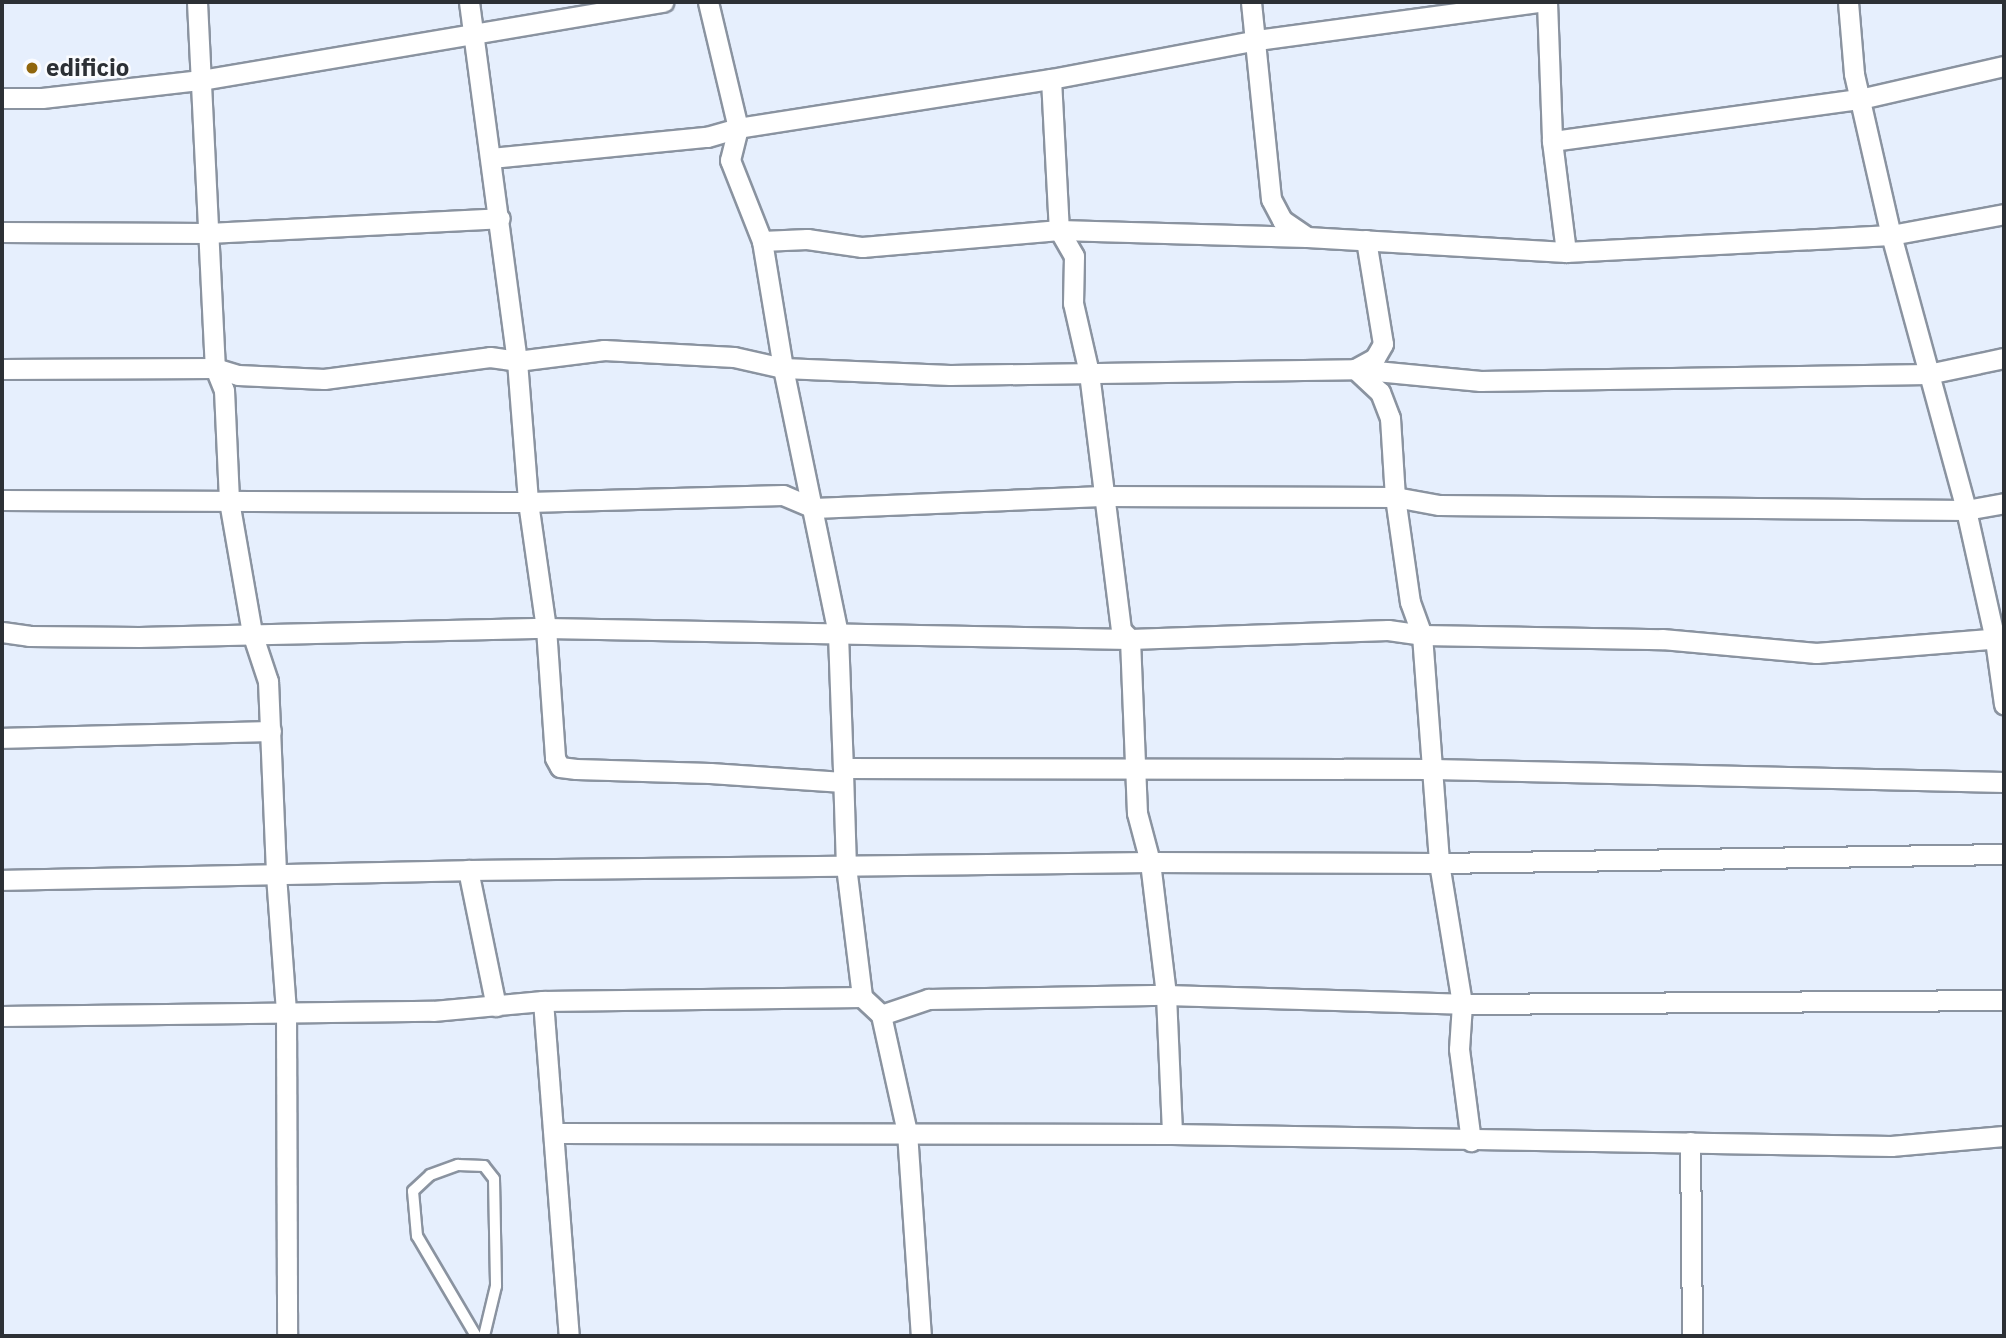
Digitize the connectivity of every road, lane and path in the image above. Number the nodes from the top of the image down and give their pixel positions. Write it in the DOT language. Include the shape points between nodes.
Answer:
graph roads {
  1 [pos="197,2"];
  2 [pos="468,2"];
  3 [pos="663,2"];
  4 [pos="708,2"];
  5 [pos="1251,2"];
  6 [pos="1539,2"];
  7 [pos="1547,2"];
  8 [pos="1848,2"];
  9 [pos="475,34"];
  10 [pos="1257,40"];
  11 [pos="2004,66"];
  12 [pos="1051,79"];
  13 [pos="201,80"];
  14 [pos="2,98"];
  15 [pos="1860,99"];
  16 [pos="738,128"];
  17 [pos="1552,141"];
  18 [pos="491,158"];
  19 [pos="2004,214"];
  20 [pos="500,218"];
  21 [pos="1059,230"];
  22 [pos="2,232"];
  23 [pos="208,233"];
  24 [pos="1891,235"];
  25 [pos="1307,237"];
  26 [pos="1366,240"];
  27 [pos="762,241"];
  28 [pos="1566,252"];
  29 [pos="2004,358"];
  30 [pos="517,362"];
  31 [pos="215,368"];
  32 [pos="783,368"];
  33 [pos="2,369"];
  34 [pos="1354,369"];
  35 [pos="1088,373"];
  36 [pos="1928,374"];
  37 [pos="1102,496"];
  38 [pos="1395,497"];
  39 [pos="2,500"];
  40 [pos="229,501"];
  41 [pos="528,502"];
  42 [pos="2004,503"];
  43 [pos="814,508"];
  44 [pos="1966,510"];
  45 [pos="546,628"];
  46 [pos="2,632"];
  47 [pos="252,633"];
  48 [pos="838,634"];
  49 [pos="1422,635"];
  50 [pos="1130,639"];
  51 [pos="2000,639"];
  52 [pos="2004,704"];
  53 [pos="271,731"];
  54 [pos="2,738"];
  55 [pos="1137,767"];
  56 [pos="1433,769"];
  57 [pos="843,775"];
  58 [pos="2004,782"];
  59 [pos="2004,855"];
  60 [pos="1150,862"];
  61 [pos="1440,863"];
  62 [pos="846,866"];
  63 [pos="467,870"];
  64 [pos="276,876"];
  65 [pos="2,880"];
  66 [pos="1166,995"];
  67 [pos="862,997"];
  68 [pos="2004,1000"];
  69 [pos="543,1001"];
  70 [pos="1462,1004"];
  71 [pos="496,1006"];
  72 [pos="286,1012"];
  73 [pos="881,1015"];
  74 [pos="2,1016"];
  75 [pos="907,1132"];
  76 [pos="554,1133"];
  77 [pos="1172,1134"];
  78 [pos="2004,1136"];
  79 [pos="1471,1140"];
  80 [pos="1690,1142"];
  81 [pos="287,1336"];
  82 [pos="476,1336"];
  83 [pos="484,1336"];
  84 [pos="569,1336"];
  85 [pos="921,1336"];
  86 [pos="1692,1336"];
  1 -- 13 [label="street"];
  2 -- 9 [label="street"];
  3 -- 9 [label="street"];
  4 -- 16 [label="street"];
  5 -- 10 [label="street"];
  6 -- 10 [label="street"];
  7 -- 17 [label="street"];
  8 -- 15 [label="street"];
  9 -- 13 [label="street"];
  9 -- 18 [label="street"];
  10 -- 12 [label="street"];
  10 -- 25 [label="street" via="1271,199 1282,220"];
  11 -- 15 [label="street"];
  12 -- 16 [label="street"];
  12 -- 21 [label="street"];
  13 -- 14 [label="street" via="42,98"];
  13 -- 23 [label="street"];
  15 -- 17 [label="street"];
  15 -- 24 [label="street"];
  16 -- 18 [label="street" via="706,137"];
  16 -- 27 [label="street" via="730,160"];
  17 -- 28 [label="street"];
  18 -- 20 [label="street"];
  19 -- 24 [label="street"];
  20 -- 23 [label="street"];
  20 -- 30 [label="street"];
  21 -- 25 [label="street"];
  21 -- 27 [label="street" via="862,247 807,239"];
  21 -- 35 [label="street" via="1074,256 1073,303"];
  22 -- 23 [label="street"];
  23 -- 31 [label="street"];
  24 -- 28 [label="street"];
  24 -- 36 [label="street"];
  25 -- 26 [label="street"];
  26 -- 28 [label="street"];
  26 -- 34 [label="street" via="1383,344 1374,358"];
  27 -- 32 [label="street"];
  29 -- 36 [label="street"];
  30 -- 31 [label="street" via="490,357 324,379 237,375"];
  30 -- 32 [label="street" via="604,350 734,357"];
  30 -- 41 [label="street"];
  31 -- 33 [label="street"];
  31 -- 40 [label="street" via="223,390"];
  32 -- 35 [label="street" via="950,375"];
  32 -- 43 [label="street"];
  34 -- 35 [label="street"];
  34 -- 36 [label="street" via="1480,381"];
  34 -- 38 [label="street" via="1380,392 1390,418"];
  35 -- 37 [label="street"];
  36 -- 44 [label="street"];
  37 -- 38 [label="street"];
  37 -- 43 [label="street"];
  37 -- 50 [label="street" via="1121,629"];
  38 -- 44 [label="street" via="1439,505"];
  38 -- 49 [label="street" via="1410,603"];
  39 -- 40 [label="street"];
  40 -- 41 [label="street"];
  40 -- 47 [label="street"];
  41 -- 43 [label="street" via="783,495"];
  41 -- 45 [label="street"];
  42 -- 44 [label="street"];
  43 -- 48 [label="street"];
  44 -- 51 [label="street"];
  45 -- 47 [label="street"];
  45 -- 48 [label="street"];
  45 -- 57 [label="street" via="555,758 560,767"];
  46 -- 47 [label="street" via="139,637"];
  47 -- 53 [label="street" via="268,681"];
  48 -- 50 [label="street"];
  48 -- 57 [label="street"];
  49 -- 50 [label="street" via="1388,630"];
  49 -- 51 [label="street" via="1662,639 1816,653"];
  49 -- 56 [label="street"];
  50 -- 55 [label="street"];
  51 -- 52 [label="street"];
  53 -- 54 [label="street"];
  53 -- 64 [label="street"];
  55 -- 56 [label="street"];
  55 -- 57 [label="street"];
  55 -- 60 [label="street" via="1137,813"];
  56 -- 58 [label="street"];
  56 -- 61 [label="street"];
  57 -- 62 [label="street"];
  59 -- 61 [label="street"];
  60 -- 61 [label="street"];
  60 -- 62 [label="street"];
  60 -- 66 [label="street"];
  61 -- 70 [label="street"];
  62 -- 63 [label="street"];
  62 -- 67 [label="street"];
  63 -- 64 [label="street"];
  63 -- 71 [label="street"];
  64 -- 65 [label="street"];
  64 -- 72 [label="street"];
  66 -- 70 [label="street"];
  66 -- 73 [label="street" via="928,999"];
  66 -- 77 [label="street"];
  67 -- 69 [label="street"];
  67 -- 73 [label="street"];
  68 -- 70 [label="street"];
  69 -- 71 [label="street"];
  69 -- 76 [label="street"];
  70 -- 79 [label="street" via="1460,1049"];
  71 -- 72 [label="street"];
  72 -- 74 [label="street"];
  72 -- 81 [label="street"];
  73 -- 75 [label="street"];
  75 -- 76 [label="street"];
  75 -- 77 [label="street"];
  75 -- 85 [label="street"];
  76 -- 84 [label="street"];
  77 -- 79 [label="street"];
  78 -- 80 [label="street" via="1891,1146"];
  79 -- 80 [label="street"];
  80 -- 86 [label="street"];
  82 -- 83 [label="lane" via="417,1236 413,1191 430,1175 458,1165 484,1166 494,1179 496,1286"];
}
